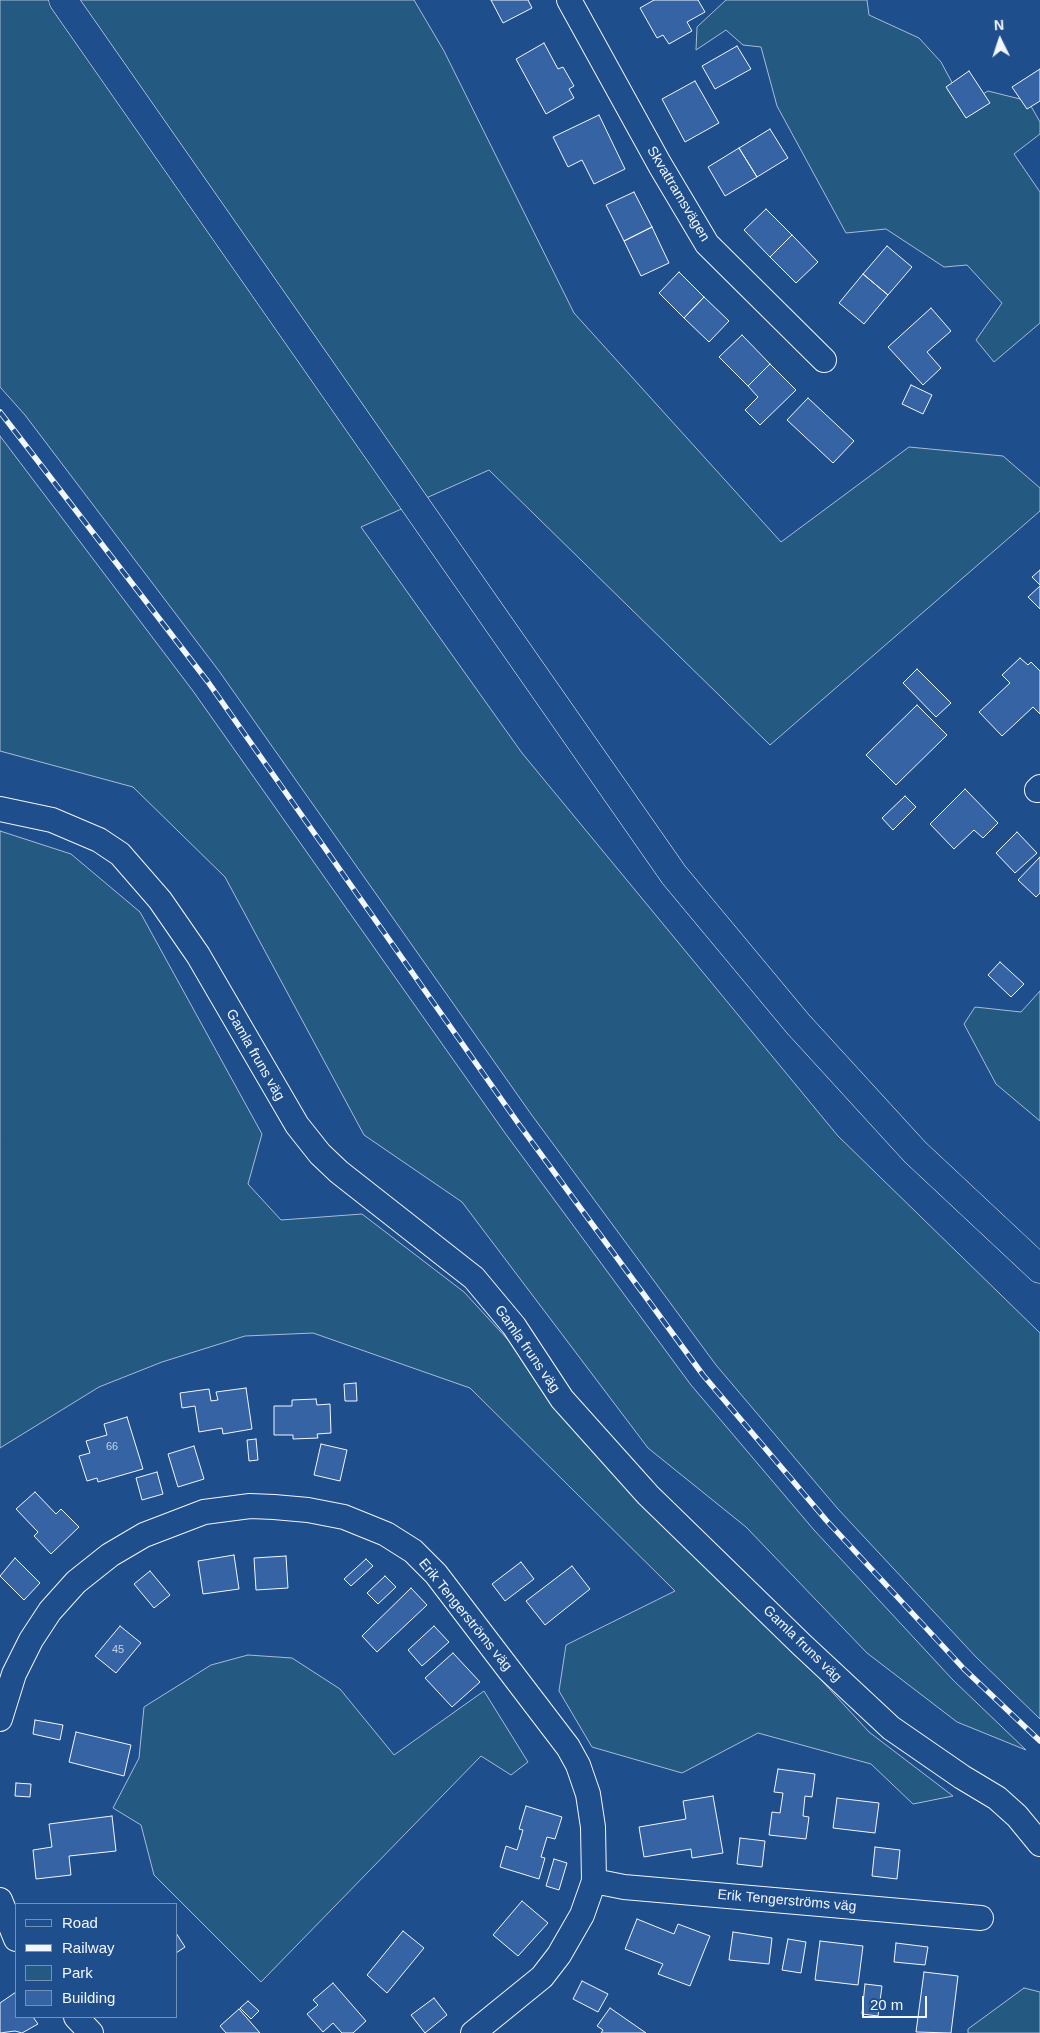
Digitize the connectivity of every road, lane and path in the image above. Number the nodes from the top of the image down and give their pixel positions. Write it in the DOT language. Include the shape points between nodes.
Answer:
graph roads {
  1 [pos="63,0"];
  2 [pos="569,0"];
  3 [pos="824,360"];
  4 [pos="0,809"];
  5 [pos="1040,1270"];
  6 [pos="0,1719"];
  7 [pos="1040,1844"];
  8 [pos="594,1881"];
  9 [pos="0,1900"];
  10 [pos="981,1918"];
  11 [pos="15,1937"];
  12 [pos="77,2018"];
  13 [pos="91,2033"];
  14 [pos="473,2033"];
  1 -- 5 [label="main road" via="674,875 798,1024 915,1152"];
  2 -- 3 [label="street, Skvattramsvägen" via="707,244"];
  4 -- 7 [label="street, Gamla fruns väg" via="52,820 99,840 120,854 160,900 198,955 297,1125 320,1154 474,1278 514,1326 562,1399 648,1495 801,1644 891,1728 997,1798"];
  6 -- 8 [label="street, Erik Tengerströms väg" via="14,1674 50,1611 76,1582 144,1535 204,1512 250,1506 308,1510 344,1518 386,1534 413,1551 436,1574 568,1747 588,1794 593,1827"];
  8 -- 10 [label="street, Erik Tengerströms väg" via="624,1887"];
  8 -- 14 [label="street, Erik Tengerströms väg" via="582,1915 542,1977"];
  9 -- 11 [label="street"];
  12 -- 13 [label="street"];
}
